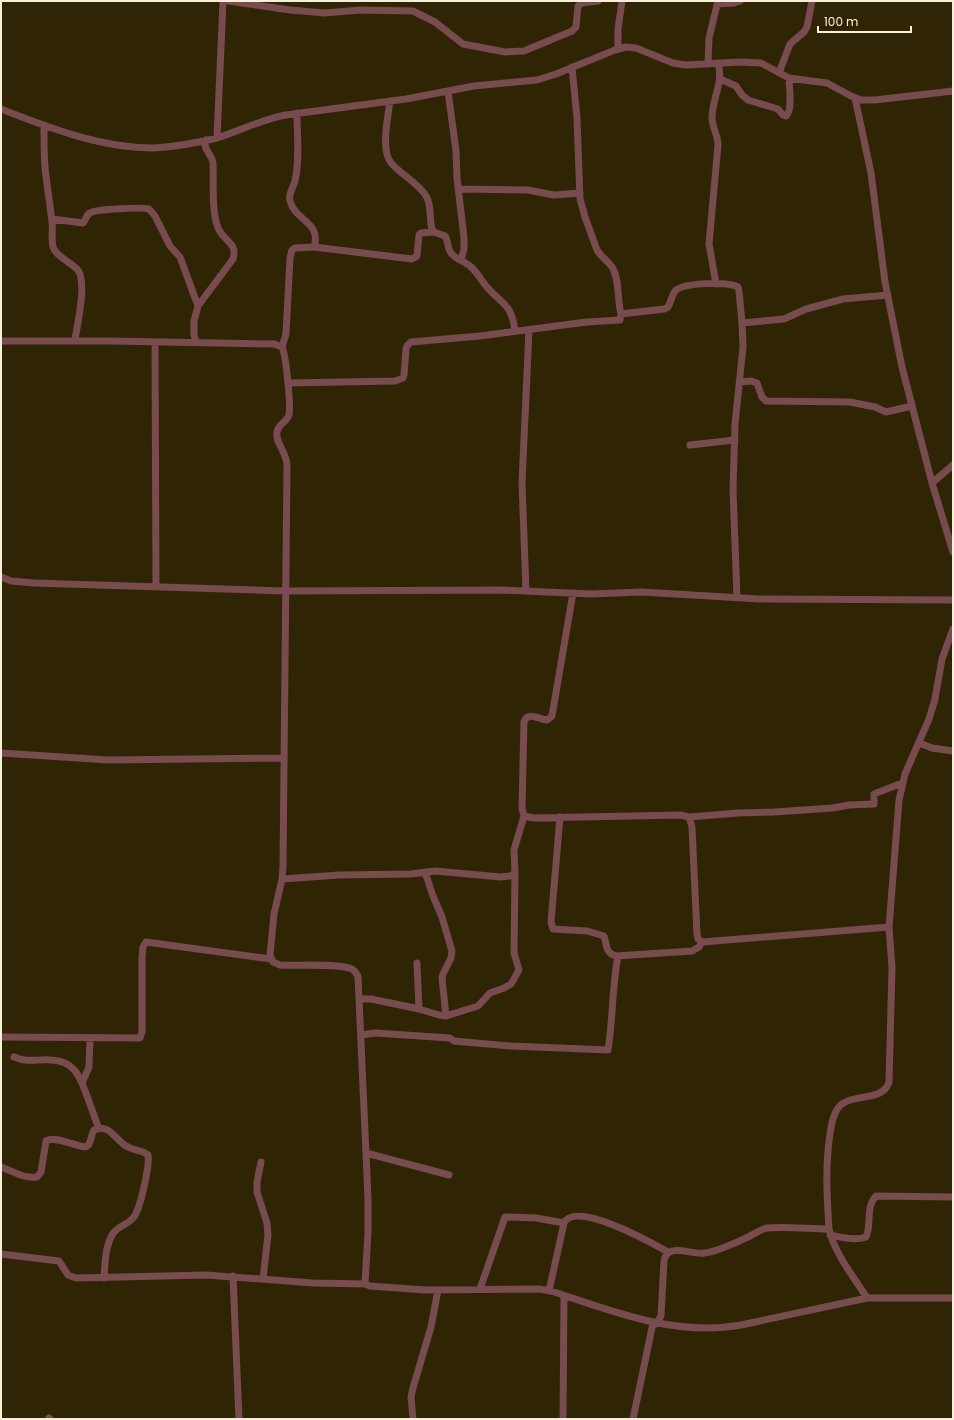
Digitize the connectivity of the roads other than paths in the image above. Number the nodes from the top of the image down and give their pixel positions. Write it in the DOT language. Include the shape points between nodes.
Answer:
graph roads {
  1 [pos="223,1"];
  2 [pos="228,1"];
  3 [pos="598,1"];
  4 [pos="622,1"];
  5 [pos="740,1"];
  6 [pos="812,1"];
  7 [pos="718,2"];
  8 [pos="618,49"];
  9 [pos="718,63"];
  10 [pos="708,64"];
  11 [pos="572,67"];
  12 [pos="779,73"];
  13 [pos="789,78"];
  14 [pos="720,79"];
  15 [pos="448,91"];
  16 [pos="953,91"];
  17 [pos="855,98"];
  18 [pos="390,101"];
  19 [pos="1,109"];
  20 [pos="297,113"];
  21 [pos="44,125"];
  22 [pos="218,138"];
  23 [pos="206,140"];
  24 [pos="459,189"];
  25 [pos="580,193"];
  26 [pos="52,219"];
  27 [pos="434,232"];
  28 [pos="314,247"];
  29 [pos="461,260"];
  30 [pos="716,284"];
  31 [pos="888,295"];
  32 [pos="198,306"];
  33 [pos="621,314"];
  34 [pos="742,323"];
  35 [pos="529,330"];
  36 [pos="515,331"];
  37 [pos="75,340"];
  38 [pos="1,341"];
  39 [pos="155,342"];
  40 [pos="196,342"];
  41 [pos="282,347"];
  42 [pos="1,349"];
  43 [pos="740,382"];
  44 [pos="288,383"];
  45 [pos="912,406"];
  46 [pos="735,440"];
  47 [pos="690,445"];
  48 [pos="953,465"];
  49 [pos="932,483"];
  50 [pos="953,552"];
  51 [pos="1,577"];
  52 [pos="156,587"];
  53 [pos="285,591"];
  54 [pos="526,591"];
  55 [pos="573,593"];
  56 [pos="737,598"];
  57 [pos="953,600"];
  58 [pos="953,629"];
  59 [pos="919,743"];
  60 [pos="953,751"];
  61 [pos="1,753"];
  62 [pos="283,758"];
  63 [pos="902,783"];
  64 [pos="524,816"];
  65 [pos="560,817"];
  66 [pos="689,817"];
  67 [pos="425,872"];
  68 [pos="515,873"];
  69 [pos="282,879"];
  70 [pos="889,926"];
  71 [pos="702,942"];
  72 [pos="618,956"];
  73 [pos="271,959"];
  74 [pos="418,963"];
  75 [pos="359,999"];
  76 [pos="419,1009"];
  77 [pos="446,1016"];
  78 [pos="361,1035"];
  79 [pos="1,1037"];
  80 [pos="90,1038"];
  81 [pos="14,1057"];
  82 [pos="82,1083"];
  83 [pos="99,1129"];
  84 [pos="366,1152"];
  85 [pos="261,1162"];
  86 [pos="1,1167"];
  87 [pos="449,1175"];
  88 [pos="953,1197"];
  89 [pos="564,1223"];
  90 [pos="830,1232"];
  91 [pos="668,1252"];
  92 [pos="1,1254"];
  93 [pos="233,1276"];
  94 [pos="104,1278"];
  95 [pos="263,1279"];
  96 [pos="365,1284"];
  97 [pos="480,1289"];
  98 [pos="438,1290"];
  99 [pos="549,1291"];
  100 [pos="564,1296"];
  101 [pos="867,1298"];
  102 [pos="953,1298"];
  103 [pos="655,1323"];
  104 [pos="239,1419"];
  105 [pos="413,1419"];
  106 [pos="562,1419"];
  107 [pos="633,1419"];
  1 -- 22 [label="street"];
  2 -- 3 [label="street" via="325,13 360,10 413,11 434,22 463,44 504,52 524,51 572,31 576,27 577,8 580,4"];
  4 -- 8 [label="street"];
  5 -- 7 [label="street"];
  6 -- 12 [label="street" via="807,27 790,44"];
  7 -- 10 [label="street" via="709,43"];
  8 -- 10 [label="street" via="636,48 680,64"];
  8 -- 11 [label="street"];
  9 -- 10 [label="street"];
  9 -- 12 [label="street" via="756,62"];
  9 -- 14 [label="street"];
  11 -- 15 [label="street" via="536,80"];
  11 -- 25 [label="street"];
  12 -- 13 [label="street"];
  13 -- 14 [label="street" via="790,111 786,116 774,108 748,100 736,86"];
  13 -- 17 [label="street" via="826,82"];
  14 -- 30 [label="street" via="713,107 713,125 718,136 718,145 709,244"];
  15 -- 18 [label="street"];
  15 -- 24 [label="street"];
  16 -- 17 [label="street" via="875,100"];
  17 -- 31 [label="street" via="872,179"];
  18 -- 20 [label="street"];
  18 -- 27 [label="street" via="386,136 389,159 427,197"];
  19 -- 21 [label="street"];
  20 -- 22 [label="street" via="275,117"];
  20 -- 28 [label="street" via="297,169 289,197 294,209 312,228 316,238"];
  21 -- 23 [label="street" via="88,139 136,147 164,147"];
  21 -- 26 [label="street" via="45,167"];
  22 -- 23 [label="street"];
  23 -- 32 [label="street" via="204,146 213,163 217,223 222,236 233,245 235,254"];
  24 -- 25 [label="street" via="528,190 554,195"];
  24 -- 29 [label="street" via="464,238"];
  25 -- 33 [label="street" via="584,217 597,250 612,267 615,275"];
  26 -- 32 [label="street" via="83,223 87,215 94,211 149,209 170,246 180,257"];
  26 -- 37 [label="street" via="54,249 80,272 82,278"];
  27 -- 28 [label="street" via="418,235 417,256 412,259"];
  27 -- 29 [label="street" via="445,236 449,250"];
  28 -- 41 [label="street" via="298,247 291,253 286,334"];
  29 -- 36 [label="street" via="471,267 489,290 506,305 512,315"];
  30 -- 33 [label="street" via="683,286 673,294 668,307 664,309"];
  30 -- 34 [label="street" via="738,287"];
  31 -- 34 [label="street" via="843,299 806,309 784,319"];
  31 -- 45 [label="street"];
  32 -- 40 [label="street" via="194,321"];
  33 -- 35 [label="street" via="618,321 597,321"];
  34 -- 43 [label="street"];
  35 -- 36 [label="street"];
  35 -- 54 [label="street" via="522,483"];
  36 -- 44 [label="street" via="411,342 407,346 404,375 400,380"];
  37 -- 38 [label="street"];
  37 -- 39 [label="street"];
  38 -- 42 [label="street"];
  39 -- 40 [label="street"];
  39 -- 52 [label="street"];
  40 -- 41 [label="street" via="274,344"];
  41 -- 44 [label="street"];
  43 -- 45 [label="street" via="757,383 766,401 846,402 875,407 886,412"];
  43 -- 46 [label="street"];
  44 -- 53 [label="street" via="289,415 277,432 287,464"];
  45 -- 49 [label="street"];
  46 -- 47 [label="street"];
  46 -- 56 [label="street" via="733,489"];
  48 -- 49 [label="street"];
  49 -- 50 [label="street"];
  51 -- 52 [label="street" via="27,583"];
  52 -- 53 [label="street"];
  53 -- 54 [label="street"];
  53 -- 62 [label="street"];
  54 -- 55 [label="street"];
  55 -- 56 [label="street" via="642,592"];
  55 -- 64 [label="street" via="552,716 547,720 528,716 524,722"];
  56 -- 57 [label="street"];
  58 -- 59 [label="street" via="942,659 935,699"];
  59 -- 60 [label="street"];
  59 -- 63 [label="street"];
  61 -- 62 [label="street" via="108,760"];
  62 -- 69 [label="street"];
  63 -- 66 [label="street" via="874,794 874,804"];
  63 -- 70 [label="street"];
  64 -- 65 [label="street"];
  64 -- 68 [label="street" via="514,850"];
  65 -- 66 [label="street" via="680,814"];
  65 -- 72 [label="street" via="552,927 556,930 582,931 604,936 608,952"];
  66 -- 71 [label="street" via="692,827 697,934"];
  67 -- 68 [label="street" via="501,877"];
  67 -- 69 [label="street" via="338,874"];
  67 -- 77 [label="street" via="452,951 442,978"];
  68 -- 77 [label="street" via="514,953 519,967 518,974 511,984 490,993 478,1006"];
  69 -- 73 [label="street" via="274,914"];
  70 -- 71 [label="street"];
  70 -- 90 [label="street" via="892,968 889,1082 888,1087 882,1092 852,1100 836,1110 827,1162"];
  71 -- 72 [label="street" via="692,951"];
  72 -- 78 [label="street" via="608,1050 511,1046 454,1041 450,1038 375,1033"];
  73 -- 75 [label="street" via="280,965 340,966 352,969 358,976"];
  73 -- 80 [label="street" via="146,942 142,958 142,1036"];
  74 -- 76 [label="street"];
  75 -- 76 [label="street"];
  75 -- 78 [label="street"];
  76 -- 77 [label="street"];
  78 -- 84 [label="street"];
  79 -- 80 [label="street"];
  80 -- 82 [label="street" via="89,1067"];
  81 -- 82 [label="street" via="25,1061 63,1062 74,1069"];
  82 -- 83 [label="street"];
  83 -- 86 [label="street" via="94,1130 90,1143 85,1147 48,1139 37,1177 21,1175"];
  83 -- 94 [label="street" via="111,1132 126,1147 145,1152 149,1160 137,1212 133,1219 111,1236"];
  84 -- 87 [label="street"];
  84 -- 96 [label="street" via="368,1218"];
  85 -- 95 [label="street" via="256,1182 257,1192 268,1223"];
  88 -- 90 [label="street" via="876,1196 869,1208 866,1237 847,1238"];
  89 -- 91 [label="street" via="570,1217 577,1216 599,1220 627,1230"];
  89 -- 97 [label="street" via="536,1218 505,1217"];
  89 -- 99 [label="street"];
  90 -- 91 [label="street" via="766,1228 706,1253"];
  90 -- 101 [label="street" via="843,1260"];
  91 -- 103 [label="street" via="665,1257 661,1316"];
  92 -- 94 [label="street" via="59,1261 71,1277"];
  93 -- 94 [label="street"];
  93 -- 95 [label="street"];
  93 -- 104 [label="street"];
  95 -- 96 [label="street"];
  96 -- 98 [label="street"];
  97 -- 98 [label="street"];
  97 -- 99 [label="street"];
  98 -- 105 [label="street" via="431,1327 413,1388"];
  99 -- 100 [label="street"];
  100 -- 103 [label="street"];
  100 -- 106 [label="street"];
  101 -- 102 [label="street"];
  101 -- 103 [label="street" via="722,1328"];
  103 -- 107 [label="street"];
}
